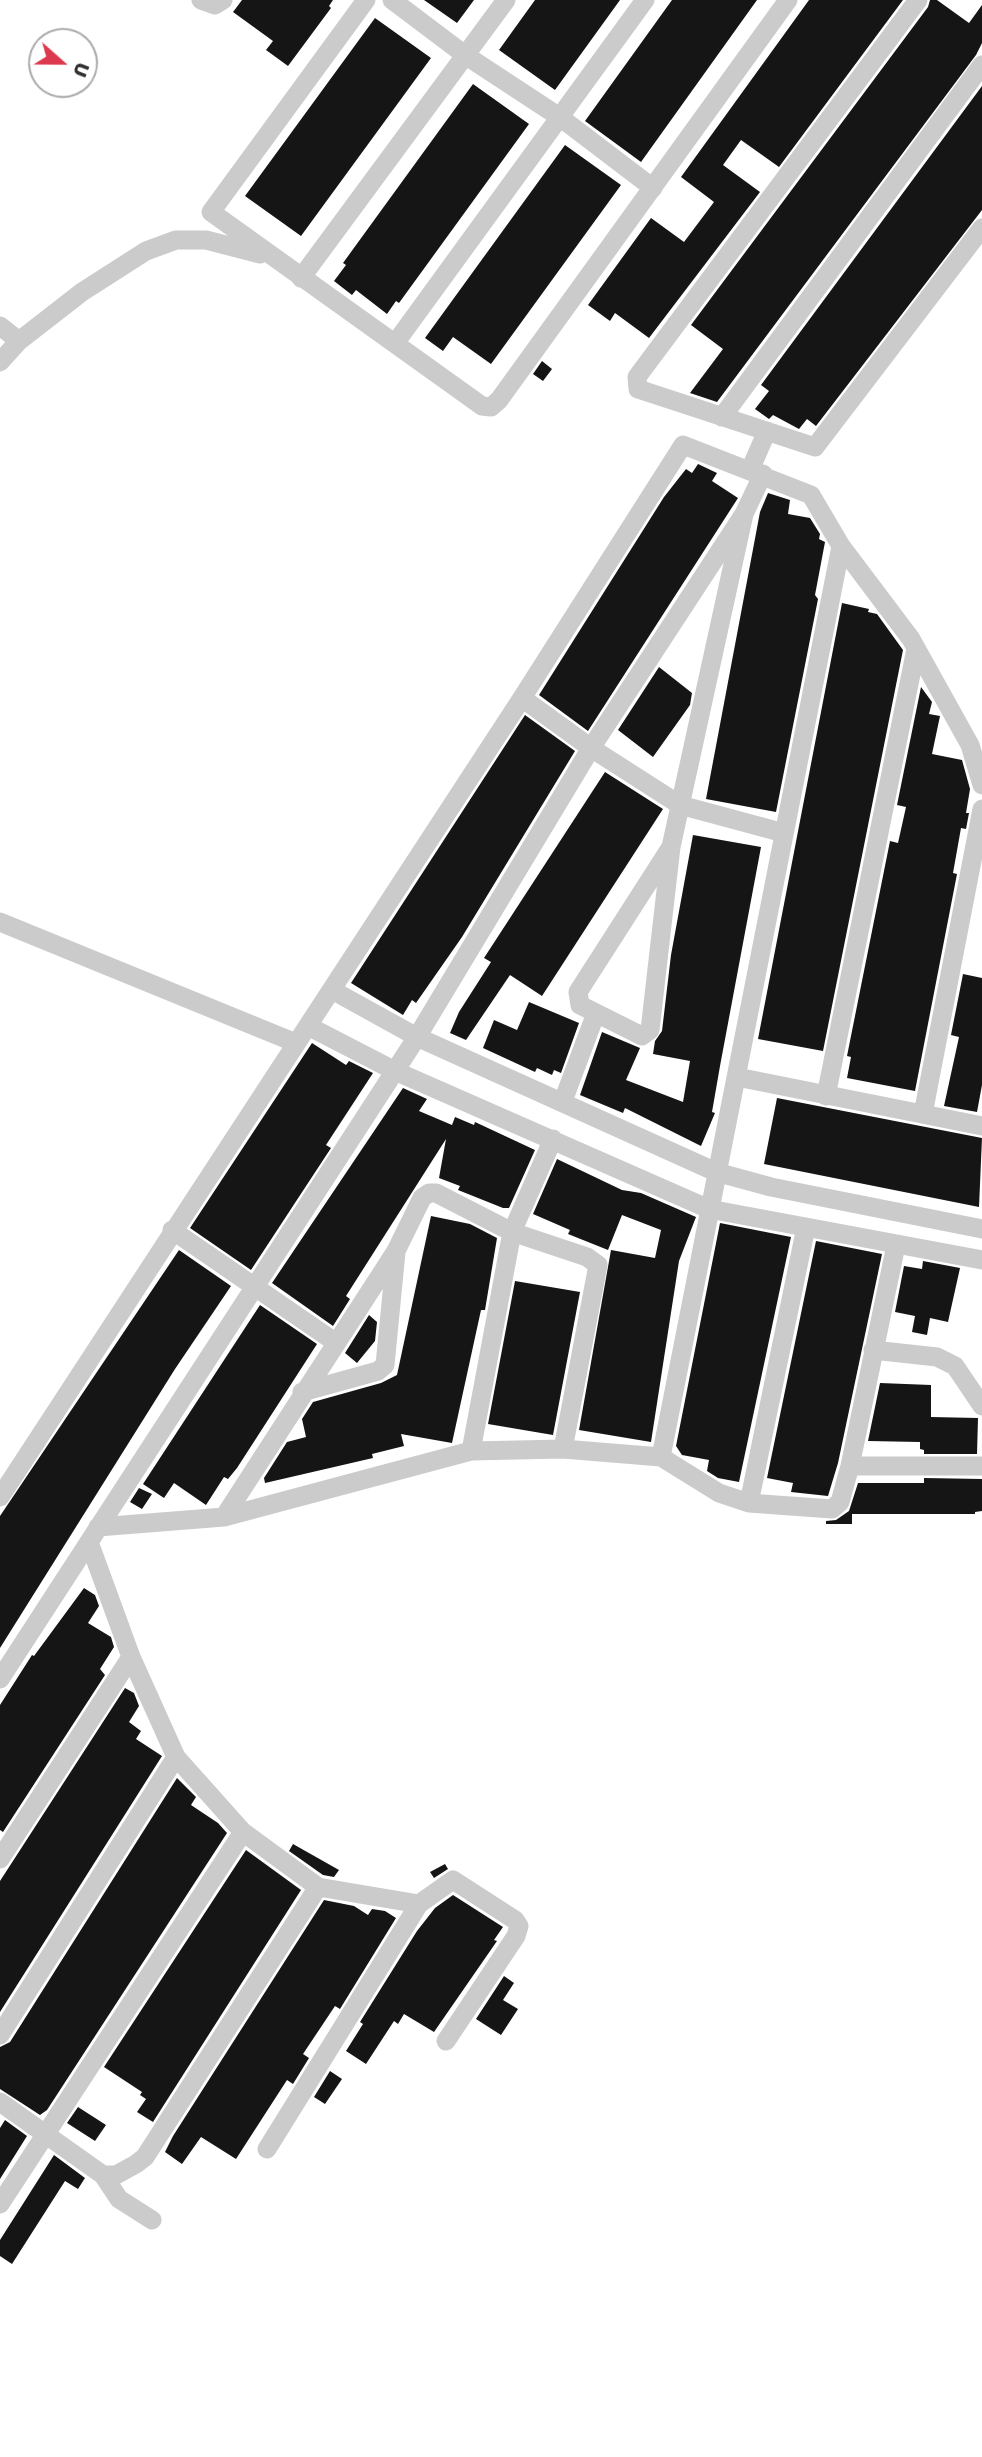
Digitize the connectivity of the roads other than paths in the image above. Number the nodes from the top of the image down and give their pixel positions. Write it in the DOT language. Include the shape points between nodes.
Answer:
graph roads {
  1 [pos="201,0"];
  2 [pos="223,0"];
  3 [pos="366,0"];
  4 [pos="392,0"];
  5 [pos="506,0"];
  6 [pos="645,0"];
  7 [pos="788,0"];
  8 [pos="918,0"];
  9 [pos="465,55"];
  10 [pos="982,65"];
  11 [pos="561,118"];
  12 [pos="653,188"];
  13 [pos="982,228"];
  14 [pos="272,257"];
  15 [pos="302,278"];
  16 [pos="0,326"];
  17 [pos="19,341"];
  18 [pos="396,342"];
  19 [pos="0,362"];
  20 [pos="722,417"];
  21 [pos="759,456"];
  22 [pos="744,514"];
  23 [pos="841,546"];
  24 [pos="916,649"];
  25 [pos="522,698"];
  26 [pos="591,748"];
  27 [pos="982,785"];
  28 [pos="680,804"];
  29 [pos="982,809"];
  30 [pos="784,833"];
  31 [pos="671,846"];
  32 [pos="0,922"];
  33 [pos="331,990"];
  34 [pos="596,1013"];
  35 [pos="308,1026"];
  36 [pos="417,1037"];
  37 [pos="296,1043"];
  38 [pos="395,1071"];
  39 [pos="737,1077"];
  40 [pos="826,1096"];
  41 [pos="562,1101"];
  42 [pos="923,1114"];
  43 [pos="982,1126"];
  44 [pos="553,1139"];
  45 [pos="716,1172"];
  46 [pos="709,1209"];
  47 [pos="806,1227"];
  48 [pos="982,1229"];
  49 [pos="172,1230"];
  50 [pos="512,1232"];
  51 [pos="896,1245"];
  52 [pos="396,1251"];
  53 [pos="979,1259"];
  54 [pos="253,1286"];
  55 [pos="335,1342"];
  56 [pos="873,1350"];
  57 [pos="302,1392"];
  58 [pos="982,1406"];
  59 [pos="563,1449"];
  60 [pos="471,1451"];
  61 [pos="661,1457"];
  62 [pos="850,1466"];
  63 [pos="982,1466"];
  64 [pos="0,1497"];
  65 [pos="749,1503"];
  66 [pos="224,1517"];
  67 [pos="94,1535"];
  68 [pos="131,1657"];
  69 [pos="0,1679"];
  70 [pos="176,1757"];
  71 [pos="243,1832"];
  72 [pos="0,1859"];
  73 [pos="318,1886"];
  74 [pos="419,1904"];
  75 [pos="0,2035"];
  76 [pos="446,2042"];
  77 [pos="0,2102"];
  78 [pos="46,2133"];
  79 [pos="267,2149"];
  80 [pos="103,2175"];
  81 [pos="0,2204"];
  82 [pos="152,2220"];
  1 -- 2 [label="street" via="215,5"];
  3 -- 14 [label="street" via="210,210"];
  4 -- 9 [label="street"];
  5 -- 9 [label="street"];
  6 -- 11 [label="street"];
  7 -- 12 [label="street"];
  8 -- 20 [label="street" via="637,377 641,392"];
  9 -- 11 [label="street"];
  9 -- 15 [label="street"];
  10 -- 20 [label="street"];
  11 -- 12 [label="street"];
  11 -- 18 [label="street"];
  12 -- 18 [label="street" via="491,407 482,406"];
  13 -- 21 [label="street" via="823,441 815,447"];
  14 -- 15 [label="street"];
  14 -- 17 [label="street" via="206,240 176,240 146,251 82,292"];
  15 -- 18 [label="street"];
  16 -- 17 [label="street"];
  17 -- 19 [label="street"];
  20 -- 21 [label="street"];
  21 -- 22 [label="street"];
  21 -- 23 [label="street" via="811,495"];
  21 -- 25 [label="street" via="681,447"];
  22 -- 26 [label="street"];
  22 -- 28 [label="street"];
  23 -- 24 [label="street" via="902,623"];
  23 -- 30 [label="street"];
  24 -- 27 [label="street" via="970,745"];
  24 -- 40 [label="street"];
  25 -- 26 [label="street"];
  25 -- 33 [label="street"];
  26 -- 28 [label="street"];
  26 -- 36 [label="street"];
  28 -- 30 [label="street"];
  28 -- 31 [label="street"];
  29 -- 42 [label="street"];
  30 -- 39 [label="street"];
  31 -- 34 [label="street" via="578,992 580,1005"];
  31 -- 34 [label="street" via="650,1030 642,1036"];
  32 -- 37 [label="street"];
  33 -- 35 [label="street"];
  33 -- 36 [label="street"];
  34 -- 41 [label="street"];
  35 -- 37 [label="street"];
  35 -- 38 [label="street"];
  36 -- 38 [label="street"];
  36 -- 41 [label="street"];
  37 -- 49 [label="street"];
  38 -- 44 [label="street"];
  38 -- 54 [label="street"];
  39 -- 40 [label="street"];
  39 -- 45 [label="street"];
  40 -- 42 [label="street"];
  41 -- 45 [label="street"];
  42 -- 43 [label="street"];
  44 -- 46 [label="street"];
  44 -- 50 [label="street"];
  45 -- 46 [label="street"];
  45 -- 48 [label="street"];
  46 -- 47 [label="street"];
  46 -- 61 [label="street"];
  47 -- 51 [label="street"];
  47 -- 65 [label="street"];
  48 -- 53 [label="street"];
  49 -- 54 [label="street"];
  49 -- 64 [label="street"];
  50 -- 52 [label="street" via="429,1193 422,1198"];
  50 -- 59 [label="street" via="587,1257 598,1265"];
  50 -- 60 [label="street"];
  51 -- 53 [label="street"];
  51 -- 56 [label="street"];
  52 -- 55 [label="street"];
  52 -- 57 [label="street" via="385,1365 378,1371"];
  54 -- 55 [label="street"];
  54 -- 67 [label="street"];
  55 -- 57 [label="street"];
  56 -- 58 [label="street" via="937,1357 955,1366"];
  56 -- 62 [label="street"];
  57 -- 66 [label="street"];
  59 -- 60 [label="street"];
  59 -- 61 [label="street"];
  60 -- 66 [label="street"];
  61 -- 65 [label="street" via="719,1493"];
  62 -- 63 [label="street"];
  62 -- 65 [label="street" via="840,1502 832,1509"];
  66 -- 67 [label="street"];
  67 -- 68 [label="street"];
  67 -- 69 [label="street"];
  68 -- 70 [label="street"];
  68 -- 72 [label="street"];
  70 -- 71 [label="street"];
  70 -- 75 [label="street"];
  71 -- 73 [label="street"];
  71 -- 78 [label="street"];
  73 -- 74 [label="street"];
  73 -- 80 [label="street" via="145,2157 116,2175"];
  74 -- 76 [label="street" via="453,1880 519,1926"];
  74 -- 79 [label="street"];
  77 -- 78 [label="street"];
  78 -- 80 [label="street"];
  78 -- 81 [label="street"];
  80 -- 82 [label="street" via="119,2199"];
}
